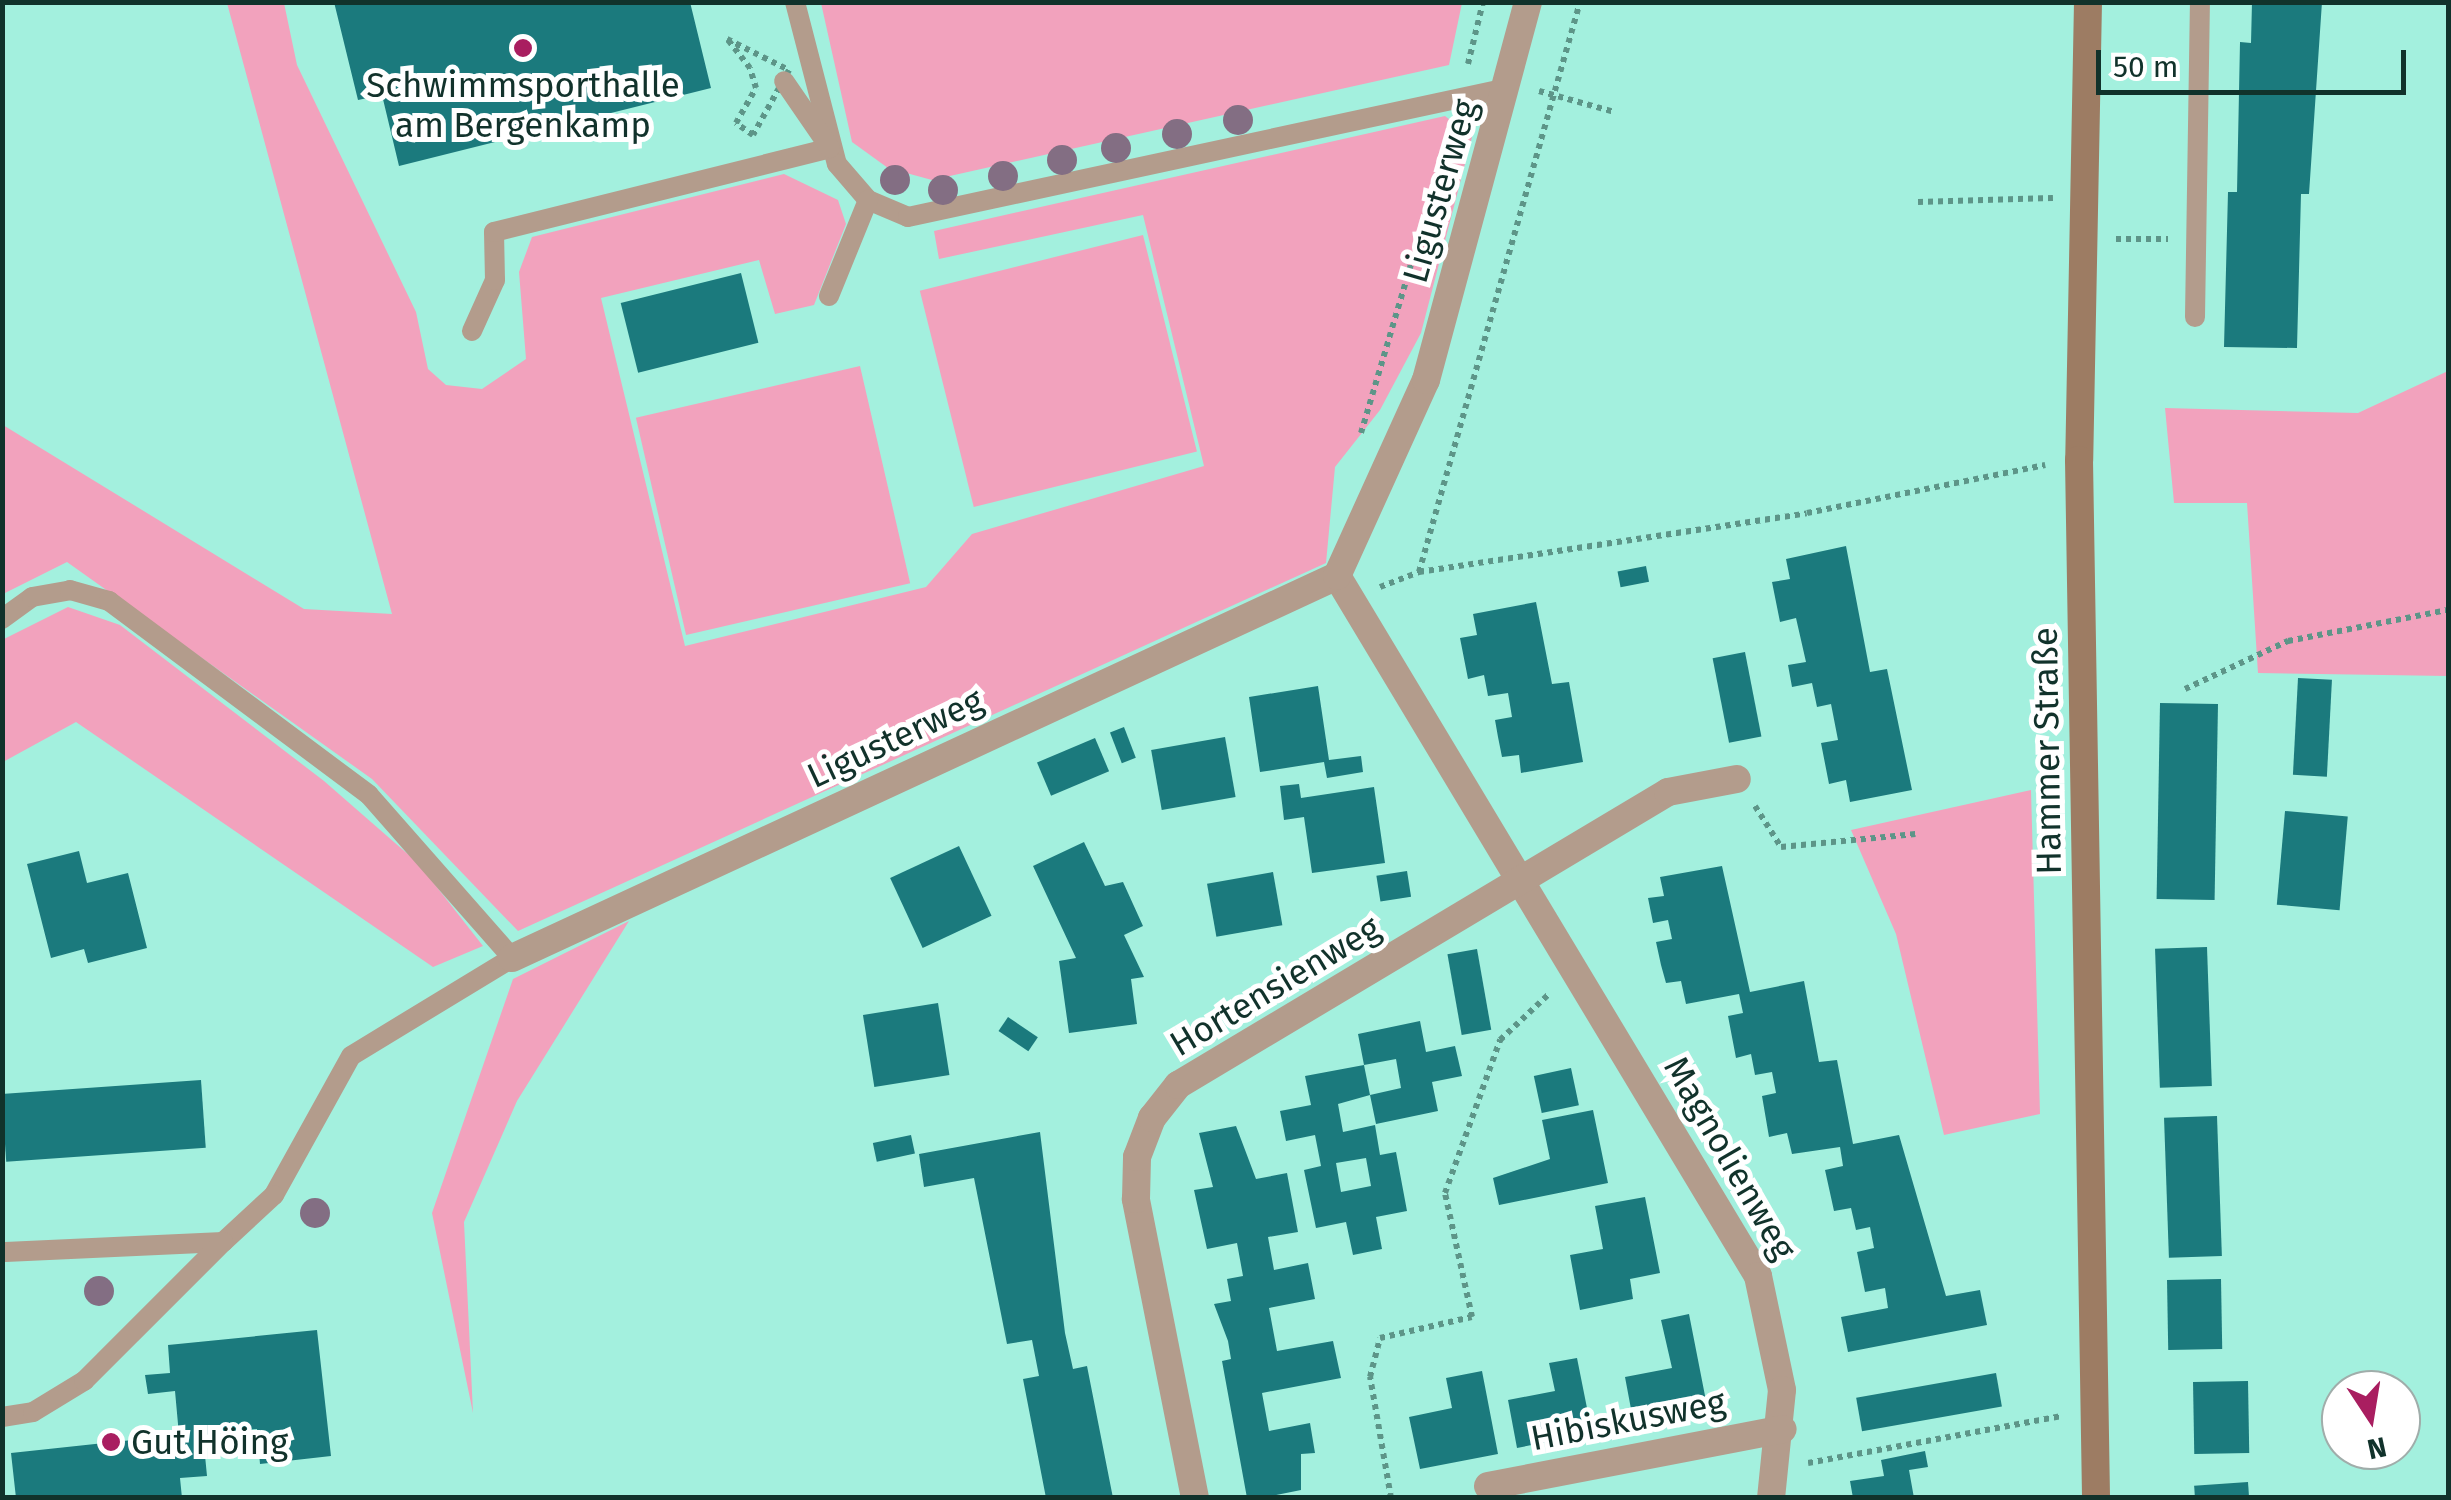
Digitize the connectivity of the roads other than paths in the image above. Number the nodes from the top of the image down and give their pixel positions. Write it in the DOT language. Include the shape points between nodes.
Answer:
graph roads {
  1 [pos="796,2"];
  2 [pos="1528,2"];
  3 [pos="2088,2"];
  4 [pos="2200,2"];
  5 [pos="784,82"];
  6 [pos="1507,88"];
  7 [pos="830,148"];
  8 [pos="868,200"];
  9 [pos="829,296"];
  10 [pos="2195,317"];
  11 [pos="472,332"];
  12 [pos="1344,587"];
  13 [pos="2,619"];
  14 [pos="1737,779"];
  15 [pos="1521,884"];
  16 [pos="512,958"];
  17 [pos="222,1242"];
  18 [pos="5,1252"];
  19 [pos="2,1417"];
  20 [pos="1783,1429"];
  21 [pos="1488,1486"];
  22 [pos="1195,1498"];
  23 [pos="1771,1498"];
  24 [pos="2096,1498"];
  1 -- 7 [label="lane"];
  2 -- 6 [label="street, Ligusterweg"];
  3 -- 24 [label="main road, Hammer Straße" via="2078,238 2079,460"];
  4 -- 10 [label="lane"];
  5 -- 7 [label="lane"];
  6 -- 8 [label="lane" via="932,218"];
  6 -- 12 [label="street, Ligusterweg" via="1426,380"];
  7 -- 8 [label="lane"];
  7 -- 11 [label="lane" via="494,232 495,280"];
  8 -- 9 [label="lane"];
  12 -- 15 [label="street, Magnolienweg"];
  12 -- 16 [label="street, Ligusterweg"];
  13 -- 16 [label="lane" via="32,597 70,590 108,601 369,795"];
  14 -- 15 [label="street" via="1668,792"];
  15 -- 20 [label="street, Magnolienweg" via="1758,1276 1777,1336"];
  15 -- 22 [label="street, Hortensienweg" via="1178,1085 1152,1118 1137,1157 1136,1199"];
  16 -- 17 [label="lane, Ligusterweg" via="350,1056 274,1195"];
  17 -- 18 [label="lane"];
  17 -- 19 [label="lane, Ligusterweg" via="84,1381 34,1412"];
  20 -- 21 [label="street, Hibiskusweg"];
  20 -- 23 [label="street, Magnolienweg"];
}
